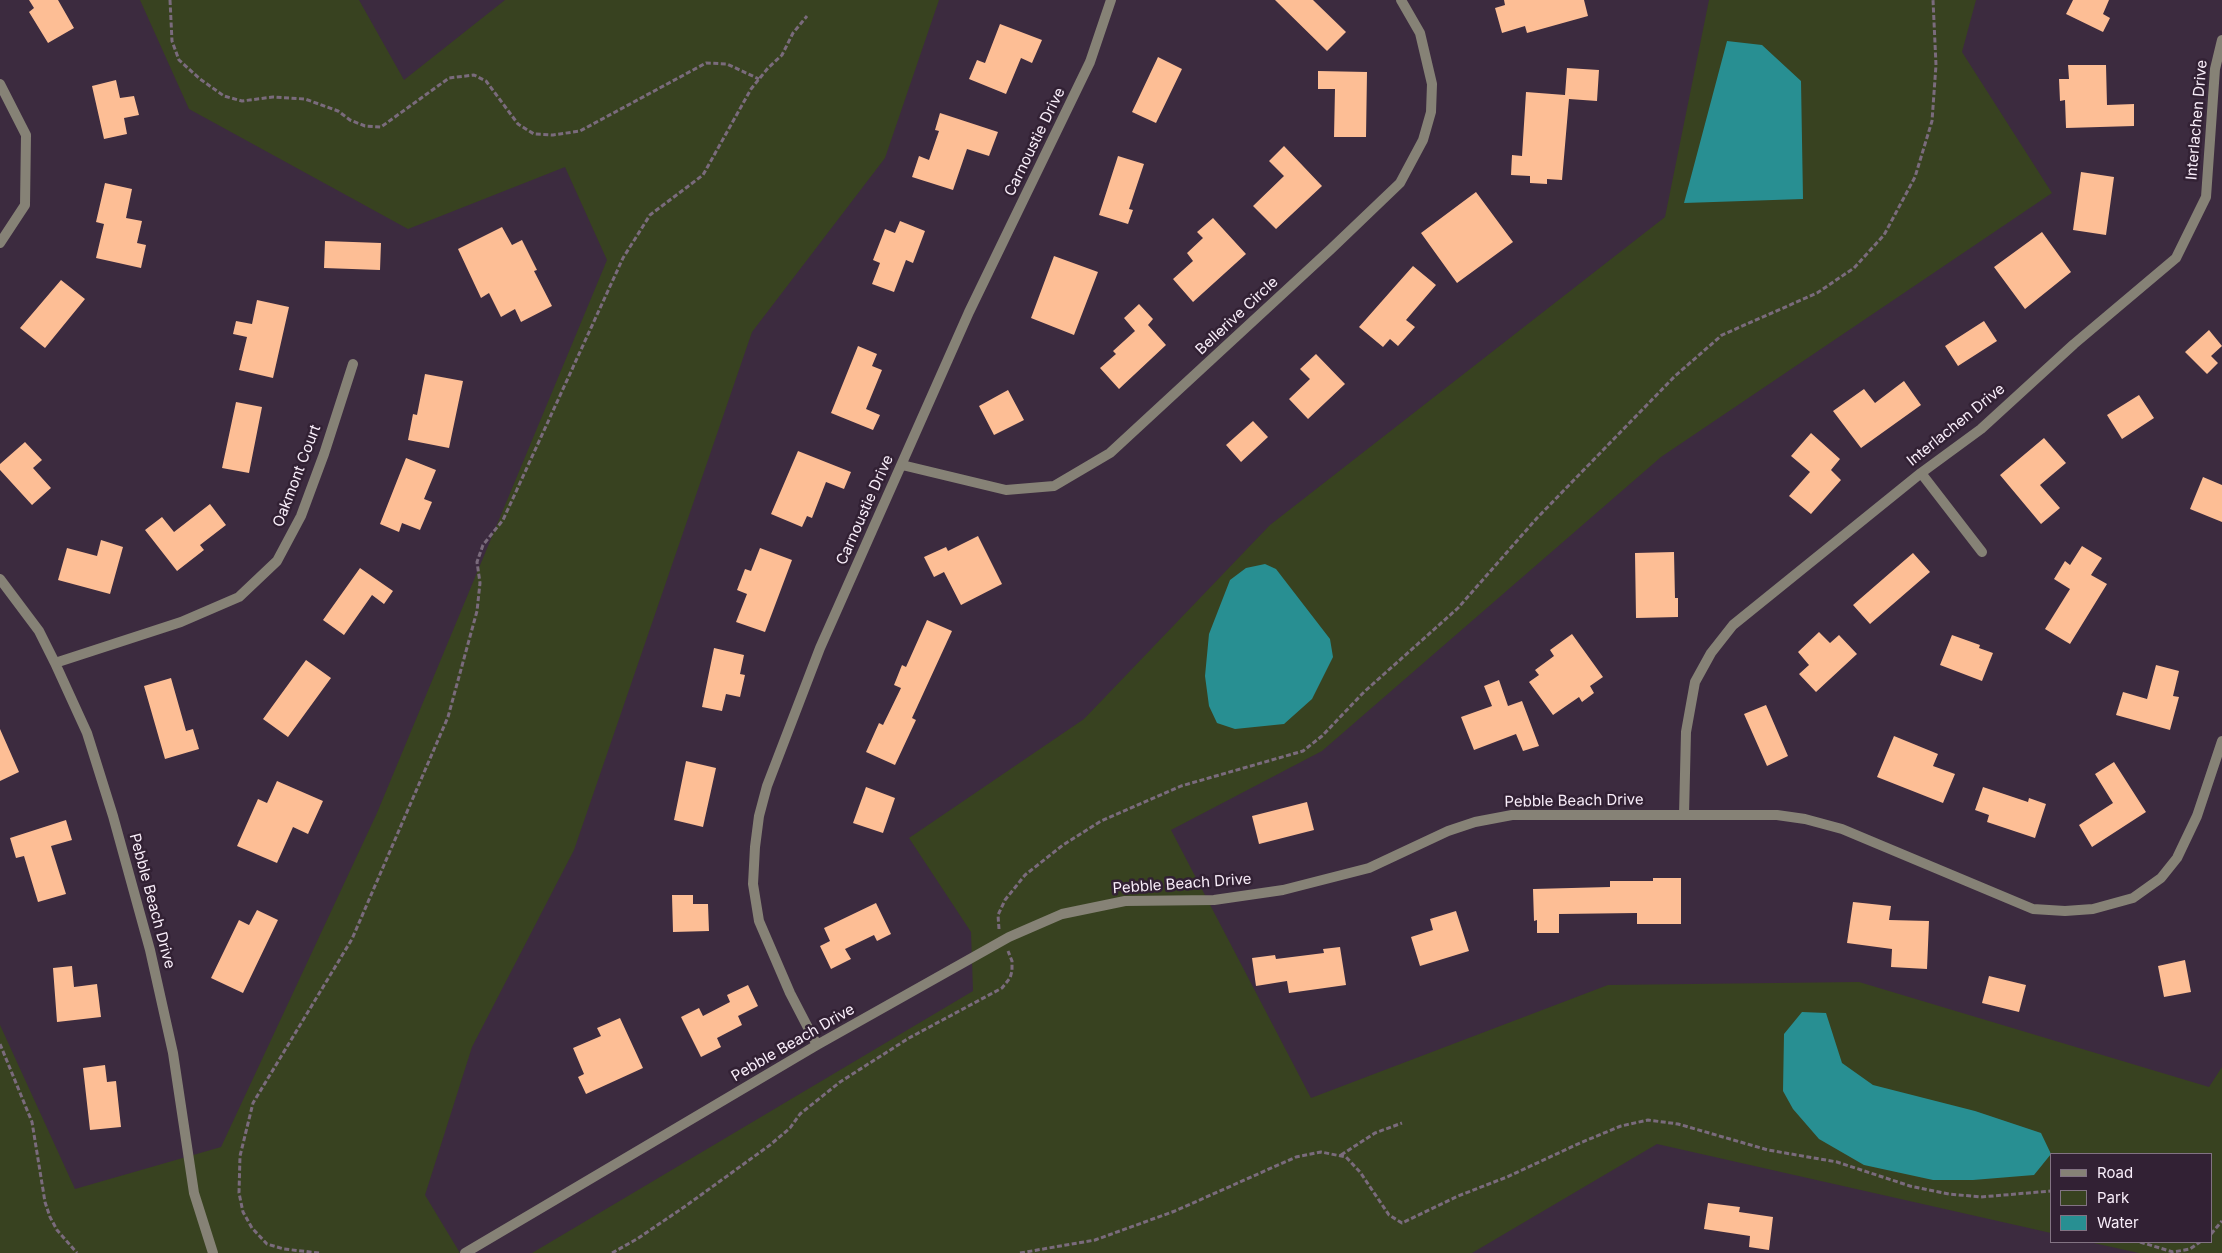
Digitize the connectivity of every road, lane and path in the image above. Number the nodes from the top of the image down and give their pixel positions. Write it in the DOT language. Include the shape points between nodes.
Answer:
graph roads {
  1 [pos="170,0"];
  2 [pos="1111,0"];
  3 [pos="1401,0"];
  4 [pos="1934,0"];
  5 [pos="808,16"];
  6 [pos="2222,40"];
  7 [pos="759,79"];
  8 [pos="0,84"];
  9 [pos="0,243"];
  10 [pos="352,364"];
  11 [pos="902,465"];
  12 [pos="1921,473"];
  13 [pos="1982,552"];
  14 [pos="0,579"];
  15 [pos="55,663"];
  16 [pos="2222,740"];
  17 [pos="1684,815"];
  18 [pos="1003,940"];
  19 [pos="0,1044"];
  20 [pos="817,1045"];
  21 [pos="1402,1123"];
  22 [pos="1341,1155"];
  23 [pos="2050,1191"];
  24 [pos="2222,1221"];
  25 [pos="2212,1233"];
  26 [pos="2143,1243"];
  27 [pos="2199,1243"];
  28 [pos="77,1253"];
  29 [pos="213,1253"];
  30 [pos="319,1253"];
  31 [pos="465,1253"];
  32 [pos="612,1253"];
  33 [pos="1020,1253"];
  1 -- 7 [label="path" via="172,41 179,60 224,96 242,101 273,97 305,99 338,110 365,126 381,127 449,78 474,75 486,80 518,124 534,134 553,135 580,131 706,64 727,64"];
  2 -- 11 [label="street, Carnoustie Drive" via="1090,62 970,312"];
  3 -- 11 [label="street, Bellerive Circle" via="1420,33 1432,84 1431,112 1423,140 1400,183 1331,249 1110,453 1054,486 1006,490"];
  4 -- 18 [label="path" via="1936,65 1932,121 1915,177 1884,235 1854,268 1817,293 1722,335 1675,376 1544,510 1458,608 1303,751 1182,786 1101,821 1055,851 1025,875 1004,900 998,915"];
  5 -- 7 [label="path" via="782,55"];
  6 -- 12 [label="street, Interlachen Drive" via="2215,69 2206,197 2176,258 2074,344 1981,429"];
  7 -- 30 [label="path" via="703,175 650,215 622,258 503,520 483,545 476,562 480,583 477,611 448,716 352,938 253,1103 240,1156 239,1193 243,1212 267,1244"];
  8 -- 9 [label="street" via="26,135 26,170 25,205"];
  10 -- 15 [label="street, Oakmont Court" via="301,516 277,561 239,597 181,622"];
  11 -- 20 [label="street, Carnoustie Drive" via="820,648 767,786 759,816 753,884 759,921"];
  12 -- 13 [label="street"];
  12 -- 17 [label="street, Interlachen Drive" via="1733,625 1711,653 1695,682 1689,706"];
  14 -- 15 [label="street, Pebble Beach Drive" via="39,631"];
  15 -- 29 [label="street, Pebble Beach Drive" via="87,733 139,909 173,1054 194,1193"];
  16 -- 17 [label="street, Pebble Beach Drive" via="2197,816 2177,858 2161,878 2132,898 2093,908 2065,911 2033,908 1842,829 1805,819 1777,815"];
  17 -- 18 [label="street, Pebble Beach Drive" via="1512,815 1448,831 1369,868 1283,890 1214,900 1125,901 1062,914"];
  18 -- 20 [label="street, Pebble Beach Drive"];
  18 -- 32 [label="path" via="1012,961 1012,971 1002,988 908,1038 840,1082 800,1114 790,1128 770,1145 687,1205"];
  19 -- 28 [label="path" via="32,1122 50,1217"];
  20 -- 31 [label="street, Pebble Beach Drive"];
  21 -- 22 [label="path" via="1375,1133"];
  22 -- 23 [label="path" via="1346,1156 1360,1172 1389,1214 1402,1223 1580,1143 1622,1126 1648,1120 1678,1124 1768,1150 1837,1162 1910,1186 1948,1194 1981,1197"];
  22 -- 33 [label="path" via="1321,1152 1296,1156 1175,1211 1095,1240"];
  24 -- 25 [label="path"];
  26 -- 27 [label="path" via="2173,1252 2190,1250"];
}
